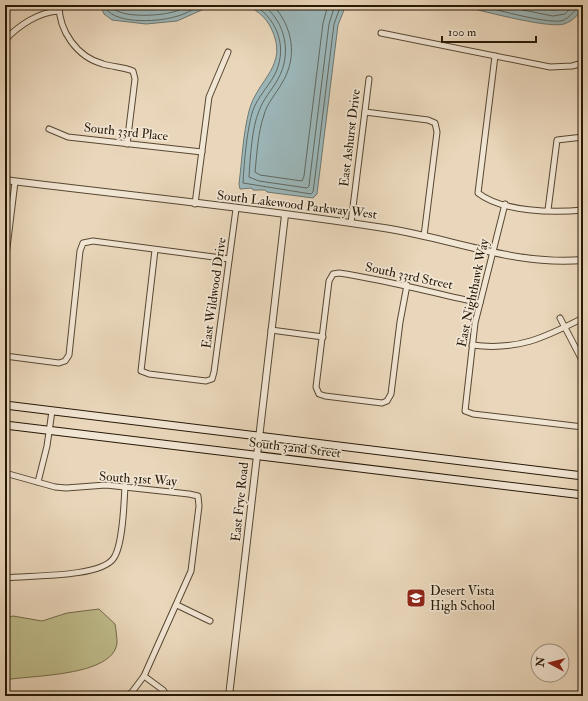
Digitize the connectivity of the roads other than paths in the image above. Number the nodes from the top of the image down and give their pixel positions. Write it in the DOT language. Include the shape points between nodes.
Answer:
graph roads {
  1 [pos="59,8"];
  2 [pos="381,33"];
  3 [pos="5,40"];
  4 [pos="228,52"];
  5 [pos="495,56"];
  6 [pos="583,63"];
  7 [pos="369,79"];
  8 [pos="365,112"];
  9 [pos="49,129"];
  10 [pos="583,137"];
  11 [pos="127,144"];
  12 [pos="202,152"];
  13 [pos="5,180"];
  14 [pos="15,182"];
  15 [pos="195,204"];
  16 [pos="505,204"];
  17 [pos="236,209"];
  18 [pos="548,210"];
  19 [pos="583,210"];
  20 [pos="285,215"];
  21 [pos="351,223"];
  22 [pos="424,236"];
  23 [pos="155,250"];
  24 [pos="493,253"];
  25 [pos="229,259"];
  26 [pos="583,260"];
  27 [pos="5,264"];
  28 [pos="407,285"];
  29 [pos="480,303"];
  30 [pos="560,318"];
  31 [pos="583,318"];
  32 [pos="565,327"];
  33 [pos="271,330"];
  34 [pos="323,337"];
  35 [pos="472,345"];
  36 [pos="5,356"];
  37 [pos="583,362"];
  38 [pos="5,405"];
  39 [pos="52,411"];
  40 [pos="5,425"];
  41 [pos="583,427"];
  42 [pos="49,430"];
  43 [pos="258,436"];
  44 [pos="256,455"];
  45 [pos="5,473"];
  46 [pos="583,476"];
  47 [pos="38,482"];
  48 [pos="126,486"];
  49 [pos="583,496"];
  50 [pos="5,578"];
  51 [pos="177,605"];
  52 [pos="210,621"];
  53 [pos="144,676"];
  54 [pos="127,696"];
  55 [pos="167,696"];
  56 [pos="229,696"];
  1 -- 3 [label="street" via="27,23"];
  1 -- 11 [label="street" via="63,27 76,48 101,64 133,71"];
  2 -- 5 [label="street"];
  4 -- 12 [label="street" via="209,97"];
  5 -- 6 [label="street" via="550,67"];
  5 -- 16 [label="street" via="478,193 485,199"];
  7 -- 8 [label="street, East Ashurst Drive"];
  8 -- 21 [label="street, East Ashurst Drive"];
  8 -- 22 [label="street" via="435,123 437,132"];
  9 -- 11 [label="street, South 33rd Place" via="68,137"];
  10 -- 18 [label="street" via="557,140"];
  11 -- 12 [label="street, South 33rd Place"];
  12 -- 15 [label="street"];
  13 -- 14 [label="street, South Lakewood Parkway West"];
  14 -- 15 [label="street, South Lakewood Parkway West"];
  14 -- 27 [label="street"];
  15 -- 17 [label="street, South Lakewood Parkway West"];
  16 -- 18 [label="street"];
  16 -- 24 [label="street, East Nighthawk Way"];
  17 -- 20 [label="street, South Lakewood Parkway West"];
  17 -- 25 [label="street, East Wildwood Drive"];
  18 -- 19 [label="street"];
  20 -- 21 [label="street, South Lakewood Parkway West"];
  20 -- 33 [label="street, East Frye Road"];
  21 -- 22 [label="street, South Lakewood Parkway West"];
  22 -- 24 [label="street, South Lakewood Parkway West"];
  23 -- 25 [label="street"];
  23 -- 25 [label="street, East Wildwood Drive" via="141,371 206,382 212,379"];
  23 -- 36 [label="street" via="93,241 83,243 69,355 65,361 59,363"];
  24 -- 26 [label="street, South Lakewood Parkway West" via="535,260"];
  24 -- 29 [label="street, East Nighthawk Way"];
  28 -- 29 [label="street, South 33rd Street"];
  28 -- 34 [label="street, South 33rd Street" via="367,277 333,274 329,281"];
  28 -- 34 [label="street" via="388,400 382,403 318,394 316,387"];
  29 -- 35 [label="street, East Nighthawk Way"];
  30 -- 32 [label="street"];
  31 -- 32 [label="street"];
  32 -- 35 [label="street" via="516,346"];
  32 -- 37 [label="street"];
  33 -- 34 [label="street"];
  33 -- 43 [label="street, East Frye Road"];
  35 -- 41 [label="street, East Nighthawk Way" via="465,411"];
  38 -- 39 [label="main road, South 32nd Street"];
  39 -- 42 [label="street"];
  39 -- 43 [label="main road, South 32nd Street"];
  40 -- 42 [label="main road, South 32nd Street"];
  42 -- 44 [label="main road, South 32nd Street"];
  42 -- 47 [label="street"];
  43 -- 44 [label="street, East Frye Road"];
  43 -- 46 [label="main road, South 32nd Street"];
  44 -- 49 [label="main road, South 32nd Street"];
  44 -- 56 [label="street, East Frye Road"];
  45 -- 47 [label="street, South 31st Way"];
  47 -- 48 [label="street, South 31st Way" via="66,488"];
  48 -- 50 [label="street" via="119,543 113,560 100,567 60,576"];
  48 -- 51 [label="street, South 31st Way" via="198,496 194,557"];
  51 -- 52 [label="street"];
  51 -- 53 [label="street"];
  53 -- 54 [label="street"];
  53 -- 55 [label="street"];
}
